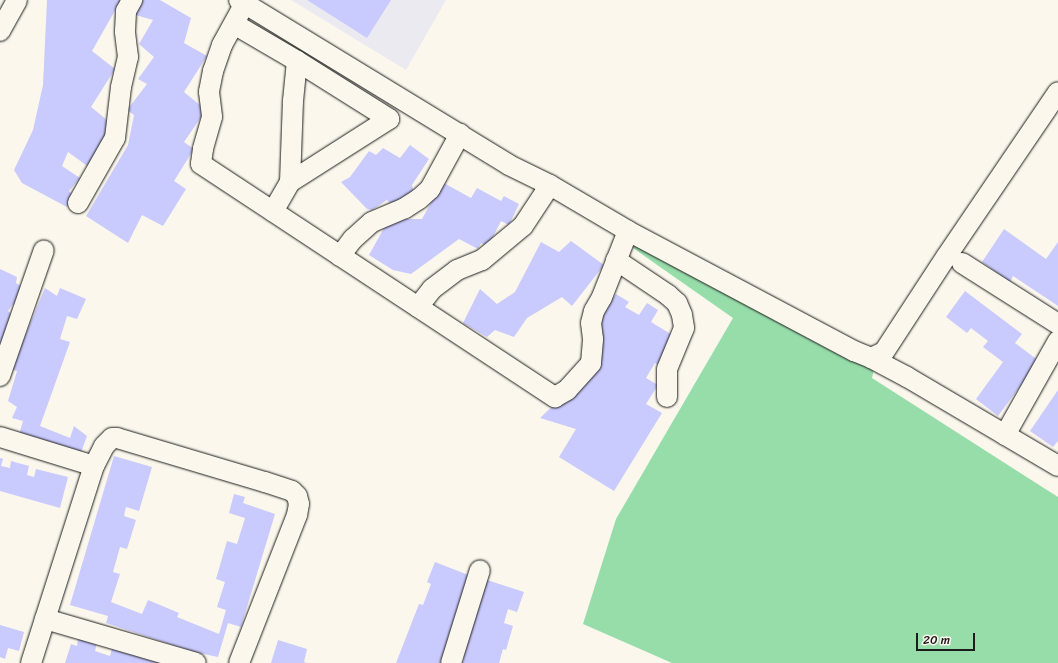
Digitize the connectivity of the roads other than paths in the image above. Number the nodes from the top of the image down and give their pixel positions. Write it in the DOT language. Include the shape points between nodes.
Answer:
graph roads {
  1 [pos="17,0"];
  2 [pos="132,0"];
  3 [pos="242,2"];
  4 [pos="234,24"];
  5 [pos="0,31"];
  6 [pos="297,61"];
  7 [pos="1058,92"];
  8 [pos="460,134"];
  9 [pos="290,182"];
  10 [pos="550,186"];
  11 [pos="78,203"];
  12 [pos="273,211"];
  13 [pos="628,231"];
  14 [pos="44,250"];
  15 [pos="340,256"];
  16 [pos="616,260"];
  17 [pos="962,263"];
  18 [pos="418,307"];
  19 [pos="1058,324"];
  20 [pos="1058,341"];
  21 [pos="871,358"];
  22 [pos="0,376"];
  23 [pos="667,397"];
  24 [pos="1005,435"];
  25 [pos="0,437"];
  26 [pos="94,466"];
  27 [pos="1058,466"];
  28 [pos="480,570"];
  29 [pos="45,619"];
  30 [pos="31,663"];
  31 [pos="196,663"];
  32 [pos="239,663"];
  33 [pos="451,663"];
  1 -- 5 [label="street"];
  2 -- 11 [label="street" via="126,11 128,57 121,86 115,138"];
  3 -- 4 [label="street"];
  3 -- 8 [label="street"];
  4 -- 6 [label="street"];
  4 -- 12 [label="street" via="222,45 213,71 209,92 212,117 201,164"];
  6 -- 9 [label="street"];
  6 -- 9 [label="street" via="389,119"];
  7 -- 21 [label="street" via="884,352"];
  8 -- 10 [label="street" via="509,165"];
  8 -- 15 [label="street" via="430,189 405,208 372,222 352,239"];
  9 -- 12 [label="street"];
  10 -- 13 [label="street"];
  10 -- 18 [label="street" via="523,226 482,260 457,270 438,284"];
  12 -- 15 [label="street"];
  13 -- 16 [label="street"];
  13 -- 21 [label="street"];
  14 -- 22 [label="street"];
  15 -- 18 [label="street"];
  16 -- 18 [label="street" via="591,323 591,363 567,390 555,397"];
  16 -- 23 [label="street" via="668,294 677,303 682,315 684,328 667,369"];
  17 -- 19 [label="street"];
  20 -- 24 [label="street"];
  21 -- 24 [label="street"];
  24 -- 27 [label="street"];
  25 -- 26 [label="street"];
  26 -- 29 [label="street"];
  26 -- 32 [label="street" via="104,446 112,438 117,438 266,482 292,491 297,496 297,515"];
  28 -- 33 [label="street"];
  29 -- 30 [label="street"];
  29 -- 31 [label="street"];
}
